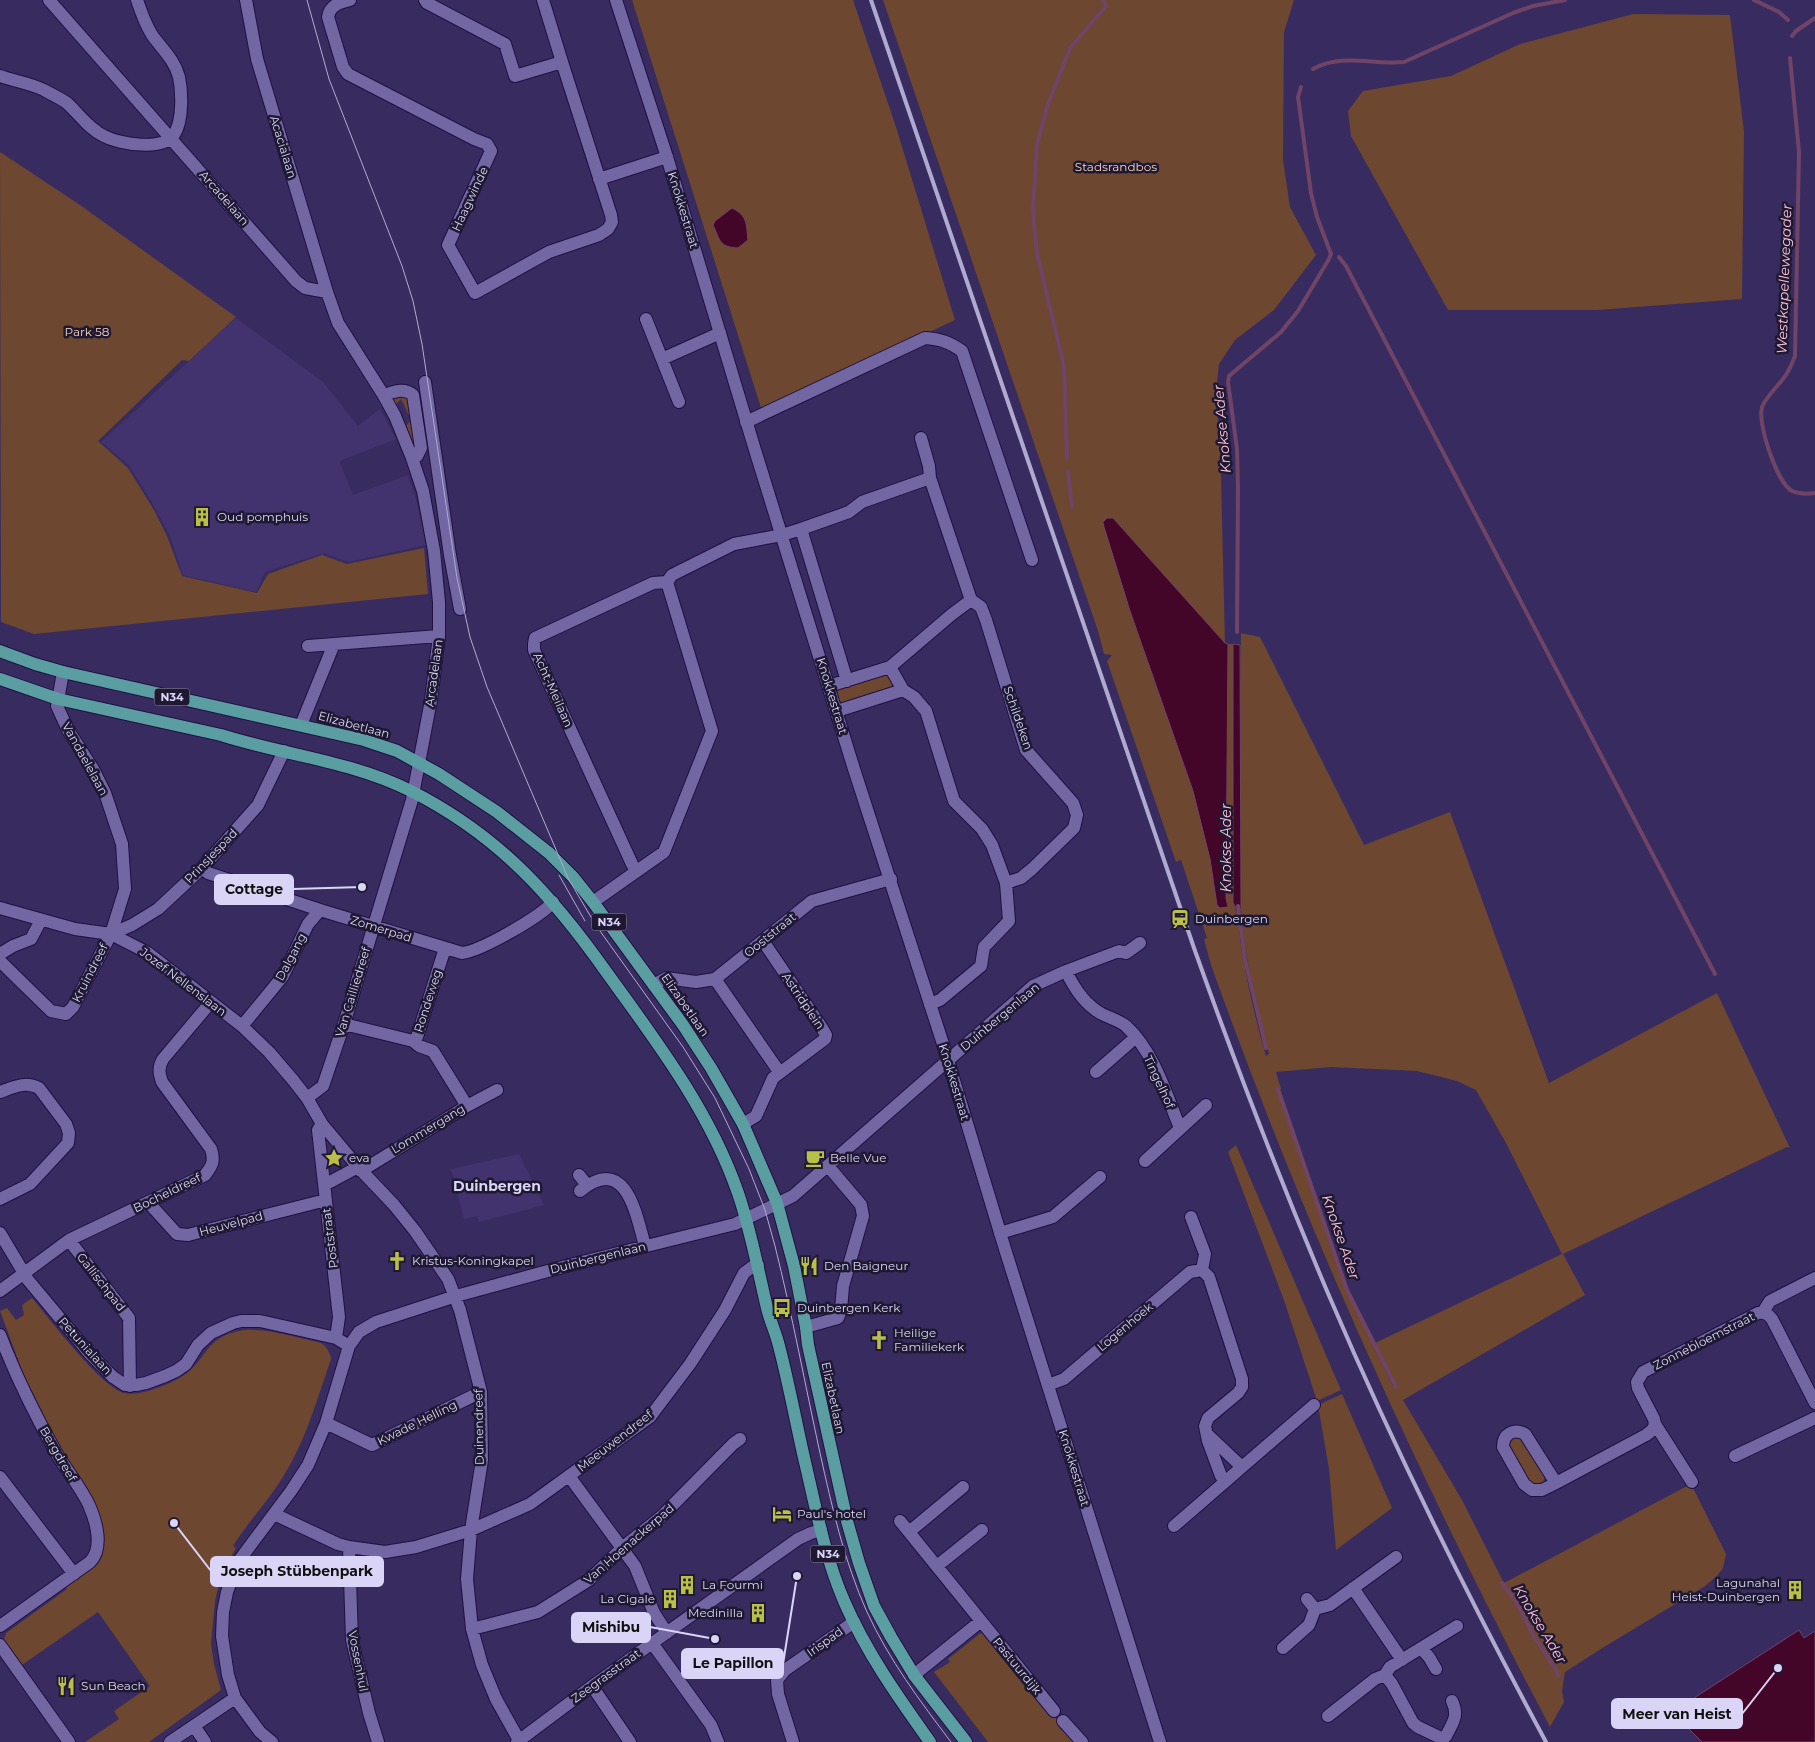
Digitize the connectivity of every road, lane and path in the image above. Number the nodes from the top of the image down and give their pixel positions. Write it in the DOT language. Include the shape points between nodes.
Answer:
graph roads {
  1 [pos="49,0"];
  2 [pos="137,0"];
  3 [pos="246,0"];
  4 [pos="350,0"];
  5 [pos="425,0"];
  6 [pos="543,0"];
  7 [pos="616,0"];
  8 [pos="562,62"];
  9 [pos="0,76"];
  10 [pos="172,137"];
  11 [pos="667,157"];
  12 [pos="598,179"];
  13 [pos="327,292"];
  14 [pos="646,319"];
  15 [pos="720,333"];
  16 [pos="662,359"];
  17 [pos="425,382"];
  18 [pos="384,396"];
  19 [pos="679,402"];
  20 [pos="746,422"];
  21 [pos="921,438"];
  22 [pos="412,458"];
  23 [pos="930,478"];
  24 [pos="801,529"];
  25 [pos="782,535"];
  26 [pos="1032,560"];
  27 [pos="456,579"];
  28 [pos="667,582"];
  29 [pos="438,583"];
  30 [pos="972,600"];
  31 [pos="460,609"];
  32 [pos="439,636"];
  33 [pos="334,644"];
  34 [pos="308,646"];
  35 [pos="0,651"];
  36 [pos="890,667"];
  37 [pos="63,672"];
  38 [pos="0,679"];
  39 [pos="847,681"];
  40 [pos="829,686"];
  41 [pos="903,690"];
  42 [pos="58,699"];
  43 [pos="837,711"];
  44 [pos="301,726"];
  45 [pos="284,751"];
  46 [pos="419,762"];
  47 [pos="414,792"];
  48 [pos="202,868"];
  49 [pos="636,871"];
  50 [pos="891,879"];
  51 [pos="1006,882"];
  52 [pos="553,902"];
  53 [pos="593,902"];
  54 [pos="0,908"];
  55 [pos="320,910"];
  56 [pos="41,920"];
  57 [pos="373,926"];
  58 [pos="111,934"];
  59 [pos="764,940"];
  60 [pos="1140,943"];
  61 [pos="445,948"];
  62 [pos="0,954"];
  63 [pos="0,961"];
  64 [pos="1066,971"];
  65 [pos="714,979"];
  66 [pos="654,985"];
  67 [pos="211,1002"];
  68 [pos="930,1004"];
  69 [pos="344,1024"];
  70 [pos="242,1026"];
  71 [pos="1136,1037"];
  72 [pos="413,1041"];
  73 [pos="947,1061"];
  74 [pos="1096,1072"];
  75 [pos="780,1073"];
  76 [pos="497,1090"];
  77 [pos="0,1092"];
  78 [pos="307,1098"];
  79 [pos="1206,1105"];
  80 [pos="467,1106"];
  81 [pos="322,1124"];
  82 [pos="743,1124"];
  83 [pos="1180,1128"];
  84 [pos="1145,1161"];
  85 [pos="828,1166"];
  86 [pos="359,1169"];
  87 [pos="1100,1177"];
  88 [pos="324,1183"];
  89 [pos="582,1183"];
  90 [pos="0,1199"];
  91 [pos="326,1200"];
  92 [pos="148,1202"];
  93 [pos="777,1203"];
  94 [pos="1191,1217"];
  95 [pos="746,1219"];
  96 [pos="1000,1233"];
  97 [pos="0,1234"];
  98 [pos="69,1240"];
  99 [pos="645,1246"];
  100 [pos="758,1266"];
  101 [pos="1202,1270"];
  102 [pos="24,1274"];
  103 [pos="1815,1278"];
  104 [pos="0,1291"];
  105 [pos="456,1296"];
  106 [pos="1763,1312"];
  107 [pos="806,1327"];
  108 [pos="0,1335"];
  109 [pos="336,1338"];
  110 [pos="349,1346"];
  111 [pos="1048,1385"];
  112 [pos="130,1386"];
  113 [pos="481,1392"];
  114 [pos="1815,1403"];
  115 [pos="1314,1405"];
  116 [pos="1815,1418"];
  117 [pos="326,1423"];
  118 [pos="1655,1424"];
  119 [pos="1206,1434"];
  120 [pos="740,1439"];
  121 [pos="1735,1456"];
  122 [pos="1242,1467"];
  123 [pos="569,1476"];
  124 [pos="0,1477"];
  125 [pos="1226,1481"];
  126 [pos="1692,1482"];
  127 [pos="1556,1483"];
  128 [pos="963,1487"];
  129 [pos="274,1514"];
  130 [pos="900,1521"];
  131 [pos="1174,1526"];
  132 [pos="471,1530"];
  133 [pos="821,1530"];
  134 [pos="982,1530"];
  135 [pos="909,1532"];
  136 [pos="349,1547"];
  137 [pos="622,1548"];
  138 [pos="1396,1557"];
  139 [pos="936,1566"];
  140 [pos="77,1572"];
  141 [pos="1353,1588"];
  142 [pos="981,1621"];
  143 [pos="854,1622"];
  144 [pos="0,1626"];
  145 [pos="1457,1626"];
  146 [pos="472,1629"];
  147 [pos="667,1634"];
  148 [pos="652,1643"];
  149 [pos="0,1645"];
  150 [pos="1283,1648"];
  151 [pos="1421,1648"];
  152 [pos="1402,1660"];
  153 [pos="1436,1669"];
  154 [pos="914,1675"];
  155 [pos="1385,1675"];
  156 [pos="592,1686"];
  157 [pos="235,1698"];
  158 [pos="1452,1701"];
  159 [pos="1054,1711"];
  160 [pos="1328,1716"];
  161 [pos="1063,1721"];
  162 [pos="194,1726"];
  163 [pos="1442,1740"];
  164 [pos="519,1741"];
  165 [pos="961,1741"];
  166 [pos="69,1742"];
  167 [pos="170,1742"];
  168 [pos="205,1742"];
  169 [pos="272,1742"];
  170 [pos="378,1742"];
  171 [pos="630,1742"];
  172 [pos="718,1742"];
  173 [pos="793,1742"];
  174 [pos="930,1742"];
  175 [pos="1082,1742"];
  176 [pos="1160,1742"];
  1 -- 10 [label="street, Arcadelaan"];
  2 -- 10 [label="street" via="152,34 173,61 178,76 181,96 179,121"];
  3 -- 13 [label="street, Acacialaan" via="257,59"];
  4 -- 12 [label="street, Haagwinde" via="335,5 329,10 328,17 348,74 486,144 492,151 448,245 475,293 549,252 608,229 611,215"];
  5 -- 8 [label="street" via="505,44 515,76"];
  6 -- 8 [label="street, Haagwinde"];
  7 -- 11 [label="street, Knokkestraat"];
  8 -- 12 [label="street, Haagwinde"];
  9 -- 10 [label="street" via="42,89 66,103 103,136 126,144 151,144"];
  10 -- 13 [label="street, Arcadelaan" via="296,281 305,288"];
  11 -- 12 [label="street"];
  11 -- 15 [label="street, Knokkestraat"];
  13 -- 18 [label="street, Arcadelaan" via="338,323"];
  14 -- 16 [label="street"];
  15 -- 16 [label="street"];
  15 -- 20 [label="street, Knokkestraat"];
  16 -- 19 [label="street"];
  17 -- 27 [label="street"];
  18 -- 22 [label="street, Arcadelaan"];
  18 -- 22 [label="street" via="403,391 413,395 421,448"];
  20 -- 25 [label="street, Knokkestraat"];
  20 -- 26 [label="street" via="925,338 950,342 962,351"];
  21 -- 23 [label="street, Schildeken"];
  22 -- 29 [label="street, Arcadelaan" via="423,491"];
  23 -- 24 [label="street" via="862,502 849,512"];
  23 -- 30 [label="street, Schildeken"];
  24 -- 25 [label="street"];
  24 -- 39 [label="street, Knokkestraat"];
  25 -- 28 [label="street, Acht-Meilaan" via="734,544 672,575"];
  25 -- 40 [label="street, Knokkestraat"];
  27 -- 29 [label="street"];
  27 -- 31 [label="street"];
  28 -- 49 [label="street" via="712,731 664,852"];
  28 -- 49 [label="street, Acht-Meilaan" via="653,583 538,636 534,644 542,668"];
  29 -- 32 [label="street, Arcadelaan"];
  30 -- 36 [label="street"];
  30 -- 51 [label="street, Schildeken" via="981,608 986,620 1026,750 1073,804 1077,815 1074,828 1032,869 1021,878"];
  32 -- 33 [label="street"];
  32 -- 46 [label="street, Arcadelaan"];
  33 -- 34 [label="street"];
  33 -- 44 [label="street"];
  35 -- 37 [label="main road, Elizabetlaan / N34"];
  36 -- 39 [label="street"];
  36 -- 41 [label="street"];
  37 -- 42 [label="street, Vandaelelaan"];
  37 -- 44 [label="main road, Elizabetlaan / N34"];
  38 -- 42 [label="main road, N34"];
  39 -- 40 [label="street"];
  40 -- 43 [label="street, Knokkestraat"];
  41 -- 43 [label="street"];
  41 -- 51 [label="street" via="926,711 954,801 982,829 992,845"];
  42 -- 45 [label="main road, N34"];
  42 -- 58 [label="street, Vandaelelaan" via="57,706 68,730 106,793 122,844 125,889"];
  43 -- 50 [label="street, Knokkestraat"];
  44 -- 46 [label="main road, Elizabetlaan / N34" via="377,743"];
  45 -- 47 [label="main road, N34" via="362,771"];
  45 -- 48 [label="street, Prinsjespad" via="258,805"];
  46 -- 47 [label="street, Arcadelaan"];
  46 -- 53 [label="main road, Elizabetlaan / N34" via="526,833 563,867"];
  47 -- 52 [label="main road, N34" via="498,848"];
  47 -- 57 [label="street, Van Cailliedreef"];
  48 -- 55 [label="street, Zomerpad" via="208,873"];
  48 -- 58 [label="street, Prinsjespad" via="158,909"];
  49 -- 53 [label="street"];
  50 -- 59 [label="street, Ooststraat" via="812,901"];
  50 -- 68 [label="street, Knokkestraat"];
  51 -- 68 [label="street" via="1009,921 984,947 980,966 940,1000"];
  52 -- 61 [label="street, Zomerpad" via="541,913 471,952"];
  52 -- 95 [label="main road, N34" via="608,973 688,1089 722,1154"];
  53 -- 66 [label="main road, Elizabetlaan / N34"];
  54 -- 56 [label="street, Jozef Nellenslaan"];
  55 -- 57 [label="street, Zomerpad"];
  55 -- 70 [label="street, Dalgang" via="308,924 283,976"];
  56 -- 58 [label="street, Jozef Nellenslaan"];
  56 -- 62 [label="street" via="31,938"];
  57 -- 61 [label="street, Zomerpad"];
  57 -- 69 [label="street, Van Cailliedreef"];
  58 -- 63 [label="street, Kruindreef" via="73,1007 66,1014 51,1011"];
  58 -- 67 [label="street, Jozef Nellenslaan" via="148,954"];
  59 -- 65 [label="street, Ooststraat"];
  59 -- 75 [label="street, Astridplein" via="826,1035 826,1039"];
  60 -- 64 [label="street, Duinbergenlaan" via="1126,953 1119,951"];
  61 -- 72 [label="street, Rondeweg"];
  64 -- 71 [label="street, Tingelhof" via="1084,1001 1125,1025"];
  64 -- 73 [label="street, Duinbergenlaan" via="1033,986"];
  65 -- 66 [label="street" via="696,982 666,978"];
  65 -- 75 [label="street"];
  66 -- 82 [label="main road, Elizabetlaan / N34" via="712,1068"];
  67 -- 70 [label="street, Jozef Nellenslaan"];
  67 -- 92 [label="street, Bocheldreef" via="163,1059 159,1074 211,1150 214,1157 212,1167 205,1175"];
  68 -- 73 [label="street, Knokkestraat"];
  69 -- 72 [label="street, Rondeweg"];
  69 -- 78 [label="street, Van Cailliedreef" via="323,1086"];
  70 -- 78 [label="street, Jozef Nellenslaan" via="269,1052"];
  71 -- 74 [label="street"];
  71 -- 83 [label="street, Tingelhof" via="1151,1059"];
  72 -- 80 [label="street" via="433,1051"];
  73 -- 85 [label="street, Duinbergenlaan"];
  73 -- 96 [label="street, Knokkestraat"];
  75 -- 82 [label="street, Astridplein" via="773,1078 756,1116"];
  76 -- 80 [label="street, Lommergang"];
  77 -- 90 [label="street" via="22,1084 39,1088 66,1124 68,1133 68,1143 30,1184"];
  78 -- 81 [label="street, Duinendreef"];
  79 -- 83 [label="street"];
  80 -- 86 [label="street, Lommergang"];
  81 -- 86 [label="street, Duinendreef"];
  81 -- 88 [label="street, Poststraat" via="318,1130"];
  82 -- 93 [label="main road, Elizabetlaan / N34"];
  83 -- 84 [label="street"];
  85 -- 93 [label="street, Duinbergenlaan" via="793,1196"];
  85 -- 107 [label="street" via="856,1197 864,1216 843,1286 842,1310 838,1318"];
  86 -- 88 [label="street"];
  86 -- 105 [label="street, Duinendreef" via="415,1231"];
  87 -- 96 [label="street" via="1053,1216"];
  88 -- 91 [label="street, Poststraat"];
  89 -- 99 [label="street" via="609,1179 625,1188"];
  91 -- 92 [label="street, Heuvelpad" via="188,1235 177,1234"];
  91 -- 109 [label="street, Poststraat" via="339,1317"];
  92 -- 98 [label="street, Bocheldreef"];
  93 -- 95 [label="street, Duinbergenlaan"];
  93 -- 107 [label="main road, Elizabetlaan / N34"];
  94 -- 101 [label="street" via="1205,1254"];
  95 -- 99 [label="street, Duinbergenlaan"];
  95 -- 100 [label="main road, N34"];
  96 -- 111 [label="street, Knokkestraat"];
  97 -- 102 [label="street, Petunialaan"];
  98 -- 102 [label="street, Bocheldreef"];
  98 -- 112 [label="street, Gallischpad" via="129,1318"];
  99 -- 105 [label="street, Duinbergenlaan"];
  100 -- 123 [label="street, Meeuwendreef" via="744,1272 725,1310 690,1364 650,1417"];
  100 -- 133 [label="main road, N34"];
  101 -- 111 [label="street, Logenhoek" via="1190,1272 1064,1379"];
  101 -- 119 [label="street" via="1209,1277 1242,1379 1238,1393 1208,1418"];
  102 -- 104 [label="street, Bocheldreef"];
  102 -- 112 [label="street, Petunialaan" via="89,1354 118,1382"];
  103 -- 106 [label="street, Zonnebloemstraat" via="1770,1301"];
  105 -- 110 [label="street, Duinbergenlaan" via="369,1325"];
  105 -- 113 [label="street, Duinendreef"];
  106 -- 114 [label="street, Zonnebloemstraat" via="1772,1320"];
  106 -- 118 [label="street, Zonnebloemstraat" via="1643,1372 1637,1382 1638,1388"];
  107 -- 154 [label="main road, Elizabetlaan / N34" via="828,1438 859,1563 874,1606"];
  108 -- 140 [label="street, Bergdreef" via="37,1416 92,1515 98,1540 97,1553"];
  109 -- 110 [label="street"];
  109 -- 112 [label="street" via="260,1321 234,1323 211,1333 198,1345 186,1364 176,1371"];
  110 -- 117 [label="street, Duinbergenlaan"];
  111 -- 176 [label="street, Knokkestraat"];
  113 -- 117 [label="street, Kwade Helling" via="372,1445"];
  113 -- 132 [label="street, Duinendreef" via="482,1460"];
  115 -- 122 [label="street"];
  116 -- 121 [label="street"];
  117 -- 129 [label="street, Duinbergenlaan" via="308,1465"];
  118 -- 126 [label="street, Zonnebloemstraat"];
  118 -- 127 [label="street" via="1646,1435"];
  119 -- 122 [label="street"];
  119 -- 125 [label="street" via="1221,1476"];
  120 -- 137 [label="street, Van Hoenackerpad" via="662,1516"];
  122 -- 125 [label="street"];
  123 -- 132 [label="street, Meeuwendreef" via="530,1504"];
  123 -- 137 [label="street"];
  124 -- 140 [label="street"];
  125 -- 131 [label="street"];
  127 -- 127 [label="street" via="1537,1491 1527,1488 1503,1447 1504,1438 1516,1431 1525,1434"];
  128 -- 135 [label="street"];
  129 -- 136 [label="street, Meeuwendreef"];
  129 -- 157 [label="street, Duinbergenlaan" via="238,1562 227,1592 223,1612 224,1653"];
  130 -- 135 [label="street, Pastuurdijk"];
  132 -- 136 [label="street, Meeuwendreef" via="416,1547 385,1552"];
  132 -- 146 [label="street, Duinendreef" via="467,1579"];
  133 -- 143 [label="main road, N34" via="832,1569"];
  133 -- 147 [label="street, Zeegrasstraat" via="798,1539"];
  134 -- 139 [label="street"];
  135 -- 139 [label="street, Pastuurdijk"];
  136 -- 170 [label="street, Vossenhul" via="352,1640"];
  137 -- 146 [label="street, Van Hoenackerpad" via="589,1580 538,1612"];
  137 -- 147 [label="street" via="635,1566 654,1613"];
  138 -- 141 [label="street"];
  139 -- 142 [label="street, Pastuurdijk"];
  140 -- 144 [label="street"];
  141 -- 150 [label="street" via="1330,1604 1311,1604 1309,1625"];
  141 -- 152 [label="street"];
  142 -- 154 [label="street"];
  142 -- 159 [label="street, Pastuurdijk"];
  143 -- 173 [label="street, Irispad" via="785,1670 777,1680 778,1694"];
  143 -- 174 [label="main road, N34" via="893,1691"];
  145 -- 151 [label="street"];
  146 -- 164 [label="street, Duinendreef" via="496,1699"];
  147 -- 148 [label="street, Zeegrasstraat"];
  148 -- 156 [label="street, Zeegrasstraat"];
  148 -- 172 [label="street" via="711,1725"];
  149 -- 166 [label="street"];
  151 -- 152 [label="street"];
  151 -- 153 [label="street"];
  152 -- 155 [label="street" via="1390,1667"];
  154 -- 165 [label="main road, Elizabetlaan / N34"];
  155 -- 160 [label="street" via="1375,1679"];
  155 -- 163 [label="street" via="1413,1723"];
  156 -- 164 [label="street, Zeegrasstraat"];
  156 -- 171 [label="street"];
  157 -- 162 [label="street"];
  157 -- 169 [label="street, Duinbergenlaan" via="260,1732"];
  158 -- 163 [label="street" via="1456,1715"];
  161 -- 175 [label="street"];
  162 -- 167 [label="street"];
  162 -- 168 [label="street"];
}
